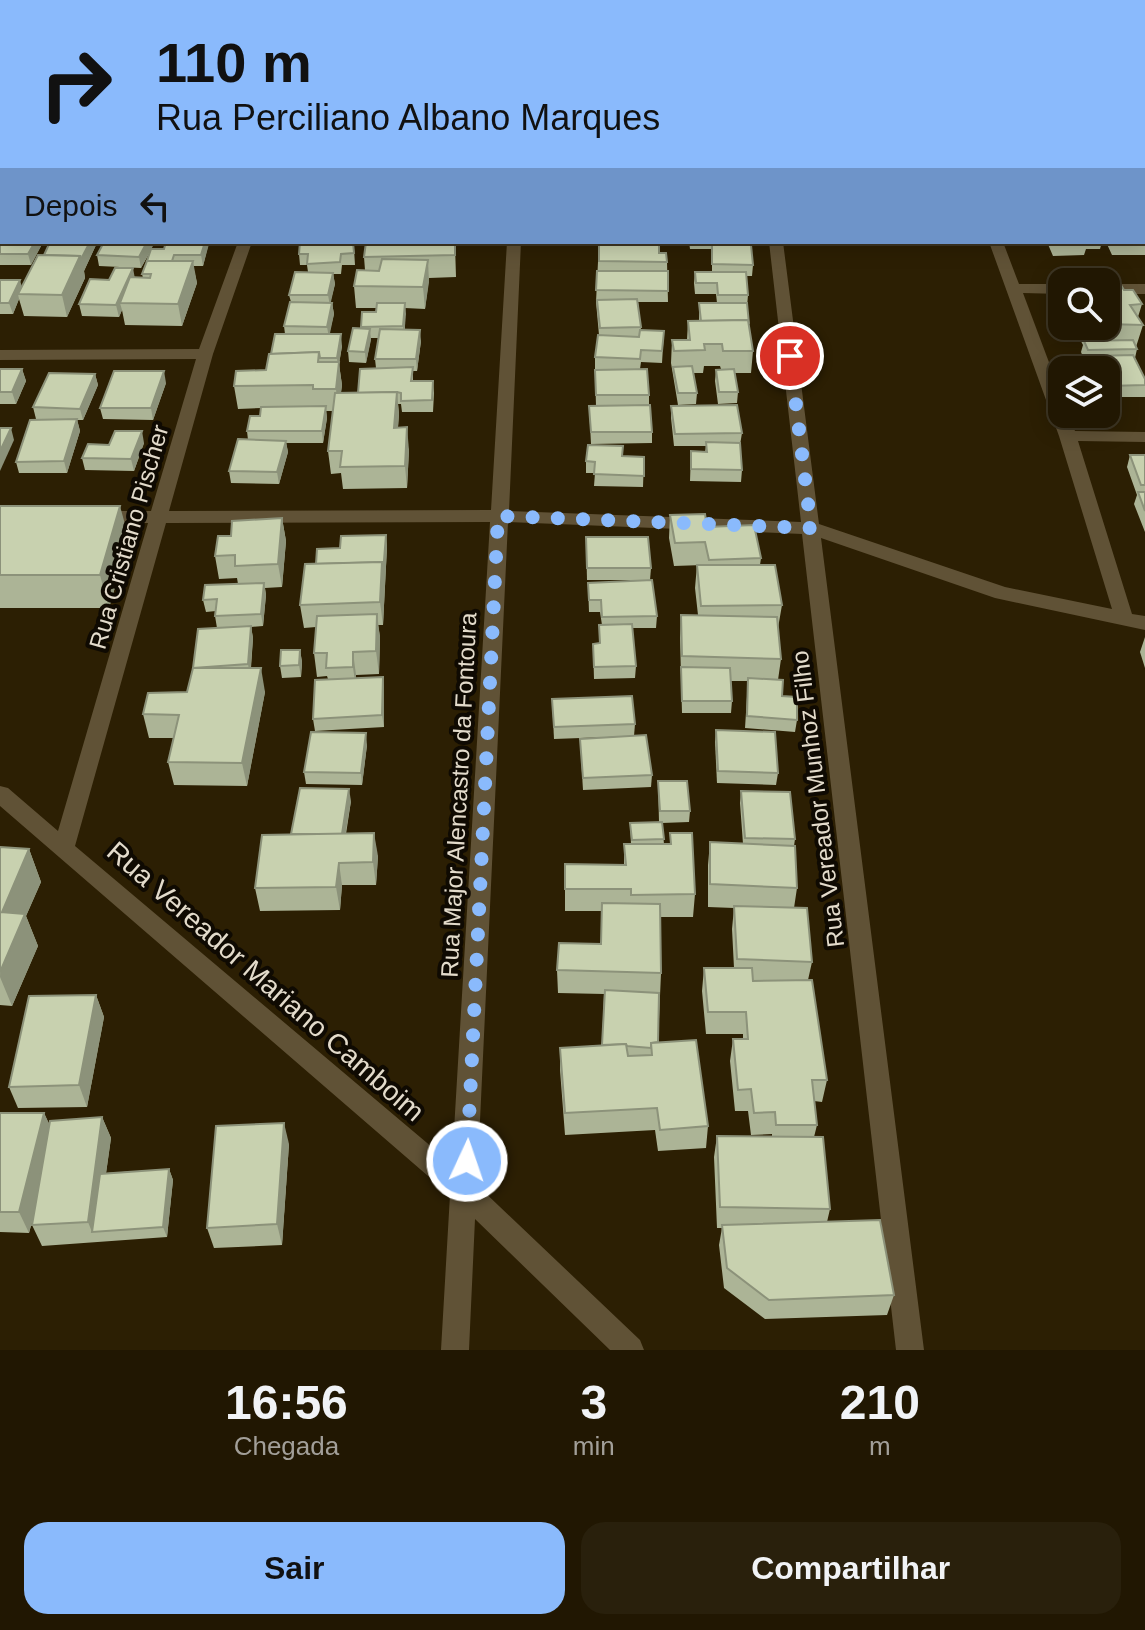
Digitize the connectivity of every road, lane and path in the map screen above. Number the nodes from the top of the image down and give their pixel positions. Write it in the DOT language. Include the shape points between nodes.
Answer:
graph roads {
  1 [pos="244,244"];
  2 [pos="514,244"];
  3 [pos="776,244"];
  4 [pos="997,244"];
  5 [pos="1012,288"];
  6 [pos="1048,289"];
  7 [pos="1120,289"];
  8 [pos="1145,289"];
  9 [pos="205,354"];
  10 [pos="0,355"];
  11 [pos="1068,436"];
  12 [pos="1145,437"];
  13 [pos="498,516"];
  14 [pos="160,517"];
  15 [pos="80,518"];
  16 [pos="811,528"];
  17 [pos="1125,621"];
  18 [pos="1145,623"];
  19 [pos="0,794"];
  20 [pos="64,847"];
  21 [pos="465,1191"];
  22 [pos="455,1350"];
  23 [pos="630,1350"];
  24 [pos="910,1350"];
  1 -- 9 [label="street, Rua Cristiano Pischer"];
  2 -- 13 [label="street, Rua Major Alencastro da Fontoura"];
  3 -- 16 [label="street, Rua Vereador Munhoz Filho"];
  4 -- 5 [label="street"];
  5 -- 6 [label="street"];
  5 -- 11 [label="street"];
  7 -- 8 [label="street"];
  9 -- 10 [label="street"];
  9 -- 14 [label="street, Rua Cristiano Pischer"];
  11 -- 12 [label="street"];
  11 -- 17 [label="street"];
  13 -- 14 [label="street"];
  13 -- 16 [label="street"];
  13 -- 21 [label="street, Rua Major Alencastro da Fontoura"];
  14 -- 15 [label="street"];
  14 -- 20 [label="street, Rua Cristiano Pischer"];
  16 -- 17 [label="street" via="1002,593"];
  16 -- 24 [label="street, Rua Vereador Munhoz Filho"];
  17 -- 18 [label="street"];
  19 -- 20 [label="street, Rua Vereador Mariano Camboim"];
  20 -- 21 [label="street, Rua Vereador Mariano Camboim"];
  21 -- 22 [label="street, Rua Major Alencastro da Fontoura"];
  21 -- 23 [label="street, Rua Vereador Mariano Camboim"];
}
